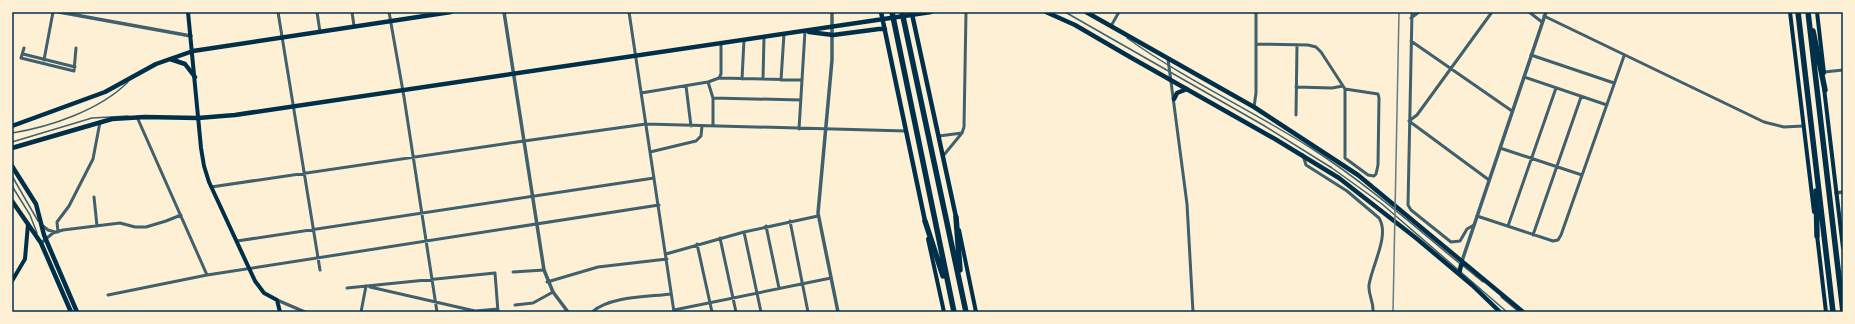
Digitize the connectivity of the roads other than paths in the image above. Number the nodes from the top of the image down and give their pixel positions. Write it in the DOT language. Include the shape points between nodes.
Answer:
graph roads {
  1 [pos="53,12"];
  2 [pos="60,12"];
  3 [pos="188,12"];
  4 [pos="278,12"];
  5 [pos="317,12"];
  6 [pos="352,12"];
  7 [pos="389,12"];
  8 [pos="451,12"];
  9 [pos="504,12"];
  10 [pos="629,12"];
  11 [pos="832,12"];
  12 [pos="881,12"];
  13 [pos="892,12"];
  14 [pos="902,12"];
  15 [pos="931,12"];
  16 [pos="966,12"];
  17 [pos="1046,12"];
  18 [pos="1065,12"];
  19 [pos="1086,12"];
  20 [pos="1119,12"];
  21 [pos="1256,12"];
  22 [pos="1412,12"];
  23 [pos="1419,12"];
  24 [pos="1492,12"];
  25 [pos="1529,12"];
  26 [pos="1790,12"];
  27 [pos="1797,12"];
  28 [pos="1809,12"];
  29 [pos="1817,12"];
  30 [pos="912,13"];
  31 [pos="427,14"];
  32 [pos="1545,14"];
  33 [pos="1411,18"];
  34 [pos="883,20"];
  35 [pos="392,21"];
  36 [pos="1542,22"];
  37 [pos="354,26"];
  38 [pos="1111,26"];
  39 [pos="833,27"];
  40 [pos="885,29"];
  41 [pos="805,31"];
  42 [pos="320,32"];
  43 [pos="784,34"];
  44 [pos="833,35"];
  45 [pos="191,36"];
  46 [pos="282,37"];
  47 [pos="764,37"];
  48 [pos="744,40"];
  49 [pos="1412,41"];
  50 [pos="721,43"];
  51 [pos="1256,44"];
  52 [pos="1297,45"];
  53 [pos="24,48"];
  54 [pos="76,48"];
  55 [pos="192,51"];
  56 [pos="23,54"];
  57 [pos="636,55"];
  58 [pos="1532,55"];
  59 [pos="1624,56"];
  60 [pos="1168,58"];
  61 [pos="44,59"];
  62 [pos="168,59"];
  63 [pos="44,64"];
  64 [pos="1170,66"];
  65 [pos="75,67"];
  66 [pos="1451,69"];
  67 [pos="1843,70"];
  68 [pos="1170,72"];
  69 [pos="1824,72"];
  70 [pos="514,73"];
  71 [pos="133,77"];
  72 [pos="194,77"];
  73 [pos="1524,77"];
  74 [pos="718,78"];
  75 [pos="742,79"];
  76 [pos="763,79"];
  77 [pos="781,80"];
  78 [pos="802,80"];
  79 [pos="1171,80"];
  80 [pos="708,82"];
  81 [pos="1614,83"];
  82 [pos="686,86"];
  83 [pos="1296,87"];
  84 [pos="1344,87"];
  85 [pos="1556,88"];
  86 [pos="1188,89"];
  87 [pos="403,90"];
  88 [pos="1825,90"];
  89 [pos="641,93"];
  90 [pos="1581,97"];
  91 [pos="713,98"];
  92 [pos="1174,99"];
  93 [pos="801,100"];
  94 [pos="1606,105"];
  95 [pos="294,106"];
  96 [pos="1254,107"];
  97 [pos="1512,111"];
  98 [pos="1296,115"];
  99 [pos="137,117"];
  100 [pos="198,118"];
  101 [pos="1409,121"];
  102 [pos="100,122"];
  103 [pos="646,124"];
  104 [pos="12,126"];
  105 [pos="691,126"];
  106 [pos="702,126"];
  107 [pos="713,126"];
  108 [pos="1803,126"];
  109 [pos="799,129"];
  110 [pos="825,130"];
  111 [pos="906,131"];
  112 [pos="12,133"];
  113 [pos="962,133"];
  114 [pos="939,136"];
  115 [pos="524,141"];
  116 [pos="12,142"];
  117 [pos="12,148"];
  118 [pos="1500,148"];
  119 [pos="1814,148"];
  120 [pos="650,152"];
  121 [pos="1302,155"];
  122 [pos="943,156"];
  123 [pos="413,157"];
  124 [pos="1532,159"];
  125 [pos="12,166"];
  126 [pos="1556,167"];
  127 [pos="304,173"];
  128 [pos="1582,175"];
  129 [pos="12,176"];
  130 [pos="654,178"];
  131 [pos="1489,180"];
  132 [pos="12,186"];
  133 [pos="211,187"];
  134 [pos="1843,192"];
  135 [pos="1836,193"];
  136 [pos="94,197"];
  137 [pos="533,198"];
  138 [pos="12,200"];
  139 [pos="659,205"];
  140 [pos="422,214"];
  141 [pos="181,215"];
  142 [pos="818,216"];
  143 [pos="1478,216"];
  144 [pos="956,217"];
  145 [pos="790,221"];
  146 [pos="925,221"];
  147 [pos="28,223"];
  148 [pos="42,225"];
  149 [pos="537,225"];
  150 [pos="1474,225"];
  151 [pos="97,226"];
  152 [pos="766,226"];
  153 [pos="1508,226"];
  154 [pos="314,230"];
  155 [pos="56,232"];
  156 [pos="744,232"];
  157 [pos="1533,235"];
  158 [pos="1817,236"];
  159 [pos="37,237"];
  160 [pos="720,238"];
  161 [pos="46,239"];
  162 [pos="237,241"];
  163 [pos="426,242"];
  164 [pos="41,243"];
  165 [pos="697,244"];
  166 [pos="1843,248"];
  167 [pos="666,254"];
  168 [pos="318,258"];
  169 [pos="667,259"];
  170 [pos="1460,267"];
  171 [pos="249,269"];
  172 [pos="320,270"];
  173 [pos="544,270"];
  174 [pos="513,272"];
  175 [pos="207,275"];
  176 [pos="831,278"];
  177 [pos="432,279"];
  178 [pos="12,281"];
  179 [pos="547,282"];
  180 [pos="802,284"];
  181 [pos="366,286"];
  182 [pos="347,288"];
  183 [pos="779,288"];
  184 [pos="553,292"];
  185 [pos="757,293"];
  186 [pos="672,294"];
  187 [pos="108,295"];
  188 [pos="963,296"];
  189 [pos="733,298"];
  190 [pos="951,298"];
  191 [pos="276,300"];
  192 [pos="435,302"];
  193 [pos="710,303"];
  194 [pos="515,305"];
  195 [pos="498,311"];
  196 [pos="674,311"];
  197 [pos="71,312"];
  198 [pos="77,312"];
  199 [pos="280,312"];
  200 [pos="306,312"];
  201 [pos="361,312"];
  202 [pos="437,312"];
  203 [pos="568,312"];
  204 [pos="592,312"];
  205 [pos="712,312"];
  206 [pos="736,312"];
  207 [pos="761,312"];
  208 [pos="808,312"];
  209 [pos="838,312"];
  210 [pos="944,312"];
  211 [pos="954,312"];
  212 [pos="966,312"];
  213 [pos="976,312"];
  214 [pos="1193,312"];
  215 [pos="1373,312"];
  216 [pos="1500,312"];
  217 [pos="1508,312"];
  218 [pos="1520,312"];
  219 [pos="1524,312"];
  220 [pos="1826,312"];
  221 [pos="1833,312"];
  222 [pos="1843,312"];
  1 -- 61 [label="street"];
  2 -- 45 [label="street"];
  3 -- 45 [label="main road"];
  4 -- 46 [label="street"];
  5 -- 42 [label="street"];
  6 -- 37 [label="street"];
  7 -- 35 [label="street"];
  8 -- 31 [label="main road"];
  9 -- 70 [label="street"];
  10 -- 57 [label="street"];
  11 -- 39 [label="street"];
  12 -- 34 [label="main road"];
  13 -- 190 [label="highway"];
  14 -- 188 [label="highway"];
  15 -- 30 [label="main road"];
  16 -- 113 [label="street"];
  17 -- 79 [label="main road" via="1075,25"];
  18 -- 68 [label="lane"];
  19 -- 38 [label="main road"];
  20 -- 38 [label="street"];
  21 -- 51 [label="street"];
  22 -- 33 [label="street"];
  23 -- 33 [label="street"];
  24 -- 66 [label="street"];
  25 -- 36 [label="street"];
  26 -- 108 [label="main road"];
  27 -- 119 [label="highway"];
  28 -- 88 [label="highway"];
  28 -- 222 [label="highway"];
  29 -- 69 [label="main road"];
  30 -- 34 [label="main road"];
  30 -- 114 [label="main road"];
  31 -- 35 [label="main road"];
  32 -- 36 [label="street"];
  32 -- 59 [label="street"];
  33 -- 49 [label="street"];
  34 -- 39 [label="main road"];
  34 -- 40 [label="main road"];
  35 -- 37 [label="main road"];
  35 -- 87 [label="street"];
  36 -- 58 [label="street"];
  37 -- 42 [label="main road"];
  38 -- 60 [label="main road"];
  38 -- 64 [label="lane"];
  39 -- 41 [label="main road"];
  39 -- 44 [label="street"];
  40 -- 44 [label="main road"];
  40 -- 111 [label="main road"];
  41 -- 43 [label="main road"];
  41 -- 44 [label="main road"];
  41 -- 78 [label="street"];
  42 -- 46 [label="main road"];
  43 -- 47 [label="main road"];
  43 -- 77 [label="street"];
  44 -- 110 [label="street"];
  45 -- 55 [label="main road"];
  46 -- 55 [label="main road"];
  46 -- 95 [label="street"];
  47 -- 48 [label="main road"];
  47 -- 76 [label="street"];
  48 -- 50 [label="main road"];
  48 -- 75 [label="street"];
  49 -- 66 [label="street"];
  49 -- 101 [label="street"];
  50 -- 57 [label="main road"];
  50 -- 74 [label="street" via="721,74"];
  51 -- 52 [label="street"];
  51 -- 96 [label="street"];
  52 -- 83 [label="street"];
  52 -- 84 [label="street" via="1318,49"];
  53 -- 56 [label="street"];
  54 -- 65 [label="street"];
  55 -- 62 [label="main road"];
  55 -- 72 [label="main road"];
  56 -- 61 [label="street"];
  56 -- 63 [label="street" via="21,58"];
  57 -- 70 [label="main road"];
  57 -- 89 [label="street"];
  58 -- 73 [label="street"];
  58 -- 81 [label="street"];
  59 -- 81 [label="street"];
  59 -- 108 [label="street" via="1764,122 1784,127"];
  60 -- 64 [label="street"];
  60 -- 96 [label="main road"];
  61 -- 63 [label="street"];
  61 -- 65 [label="street"];
  62 -- 71 [label="main road"];
  62 -- 72 [label="main road" via="185,64"];
  63 -- 65 [label="street" via="74,71"];
  64 -- 68 [label="street"];
  64 -- 170 [label="lane" via="1340,167 1366,186"];
  66 -- 97 [label="street"];
  66 -- 101 [label="street" via="1417,116"];
  67 -- 69 [label="street"];
  68 -- 79 [label="street"];
  68 -- 170 [label="lane" via="1263,125 1347,178"];
  69 -- 88 [label="main road"];
  70 -- 87 [label="main road"];
  70 -- 115 [label="street"];
  71 -- 104 [label="main road" via="78,104"];
  71 -- 112 [label="lane" via="112,95 79,113 36,128"];
  72 -- 100 [label="main road"];
  73 -- 85 [label="street"];
  73 -- 97 [label="street"];
  74 -- 75 [label="street"];
  74 -- 80 [label="street"];
  75 -- 76 [label="street"];
  76 -- 77 [label="street"];
  77 -- 78 [label="street"];
  78 -- 93 [label="street"];
  79 -- 86 [label="main road"];
  79 -- 92 [label="street"];
  80 -- 82 [label="street"];
  80 -- 91 [label="street"];
  81 -- 94 [label="street"];
  82 -- 89 [label="street"];
  82 -- 105 [label="street"];
  83 -- 84 [label="street"];
  83 -- 98 [label="street"];
  84 -- 84 [label="street" via="1345,158 1372,176 1376,174 1378,165 1378,94"];
  85 -- 90 [label="street"];
  85 -- 124 [label="street"];
  86 -- 92 [label="main road" via="1179,92"];
  86 -- 121 [label="main road"];
  87 -- 95 [label="main road"];
  87 -- 123 [label="street"];
  88 -- 135 [label="main road"];
  89 -- 103 [label="street"];
  90 -- 94 [label="street"];
  90 -- 126 [label="street"];
  91 -- 93 [label="street"];
  91 -- 107 [label="street"];
  92 -- 214 [label="street" via="1187,204"];
  93 -- 109 [label="street"];
  94 -- 128 [label="street"];
  95 -- 100 [label="main road"];
  95 -- 127 [label="street"];
  96 -- 170 [label="main road" via="1358,175"];
  97 -- 118 [label="street"];
  99 -- 100 [label="main road"];
  99 -- 102 [label="main road"];
  99 -- 116 [label="lane" via="92,118"];
  99 -- 141 [label="street"];
  100 -- 133 [label="main road" via="202,155"];
  101 -- 131 [label="street"];
  101 -- 150 [label="street" via="1409,208 1451,242 1460,241 1467,229"];
  102 -- 117 [label="main road"];
  102 -- 155 [label="street" via="93,159 69,206 57,222"];
  103 -- 105 [label="street"];
  103 -- 115 [label="street"];
  103 -- 120 [label="street"];
  105 -- 106 [label="street"];
  106 -- 107 [label="street"];
  106 -- 120 [label="street" via="698,140"];
  107 -- 109 [label="street"];
  108 -- 158 [label="main road"];
  109 -- 110 [label="street"];
  110 -- 111 [label="street"];
  110 -- 142 [label="street"];
  111 -- 146 [label="main road"];
  113 -- 114 [label="street"];
  113 -- 122 [label="street"];
  114 -- 122 [label="main road"];
  115 -- 123 [label="street"];
  115 -- 137 [label="street"];
  118 -- 124 [label="street"];
  118 -- 131 [label="street"];
  119 -- 158 [label="highway"];
  119 -- 221 [label="highway"];
  120 -- 130 [label="street"];
  121 -- 170 [label="main road" via="1367,198"];
  121 -- 215 [label="street" via="1306,165 1356,198 1382,223 1382,238 1369,289"];
  122 -- 144 [label="main road"];
  123 -- 127 [label="street"];
  123 -- 140 [label="street"];
  124 -- 126 [label="street"];
  124 -- 153 [label="street"];
  125 -- 148 [label="main road" via="36,204"];
  126 -- 128 [label="street"];
  126 -- 157 [label="street"];
  127 -- 133 [label="street"];
  127 -- 154 [label="street"];
  128 -- 157 [label="street" via="1558,240"];
  129 -- 148 [label="lane"];
  130 -- 137 [label="street"];
  130 -- 139 [label="street"];
  131 -- 143 [label="street"];
  132 -- 159 [label="lane" via="32,220"];
  133 -- 162 [label="main road"];
  134 -- 135 [label="street"];
  135 -- 166 [label="main road"];
  136 -- 151 [label="street"];
  137 -- 140 [label="street"];
  137 -- 149 [label="street"];
  138 -- 147 [label="main road"];
  139 -- 149 [label="street"];
  139 -- 167 [label="street"];
  140 -- 154 [label="street"];
  140 -- 163 [label="street"];
  141 -- 151 [label="street" via="146,227 120,223"];
  141 -- 175 [label="street"];
  142 -- 145 [label="street"];
  142 -- 176 [label="street"];
  143 -- 150 [label="street"];
  143 -- 153 [label="street"];
  144 -- 188 [label="highway"];
  144 -- 213 [label="main road"];
  145 -- 152 [label="street"];
  145 -- 180 [label="street"];
  146 -- 190 [label="highway"];
  146 -- 210 [label="main road"];
  147 -- 159 [label="main road"];
  147 -- 178 [label="main road" via="25,259"];
  148 -- 155 [label="street"];
  148 -- 161 [label="main road"];
  149 -- 163 [label="street"];
  149 -- 173 [label="street"];
  150 -- 170 [label="street"];
  151 -- 155 [label="street"];
  152 -- 156 [label="street"];
  152 -- 183 [label="street"];
  153 -- 157 [label="street"];
  154 -- 162 [label="street"];
  154 -- 168 [label="street"];
  155 -- 161 [label="street"];
  156 -- 160 [label="street"];
  156 -- 185 [label="street"];
  158 -- 220 [label="main road"];
  159 -- 164 [label="main road"];
  160 -- 165 [label="street"];
  160 -- 189 [label="street"];
  161 -- 164 [label="street"];
  161 -- 198 [label="main road"];
  162 -- 171 [label="main road"];
  163 -- 168 [label="street"];
  163 -- 177 [label="street"];
  164 -- 197 [label="main road"];
  165 -- 167 [label="street"];
  165 -- 193 [label="street"];
  167 -- 169 [label="street"];
  168 -- 171 [label="street"];
  168 -- 172 [label="street"];
  169 -- 179 [label="street" via="598,267"];
  169 -- 186 [label="street"];
  170 -- 216 [label="main road"];
  170 -- 217 [label="lane"];
  170 -- 218 [label="lane"];
  170 -- 219 [label="main road"];
  171 -- 175 [label="street"];
  171 -- 191 [label="main road" via="260,289"];
  173 -- 174 [label="street"];
  173 -- 179 [label="street"];
  175 -- 187 [label="street"];
  176 -- 180 [label="street"];
  176 -- 209 [label="street"];
  177 -- 181 [label="street"];
  177 -- 192 [label="street"];
  177 -- 195 [label="street" via="495,273"];
  179 -- 184 [label="street"];
  180 -- 183 [label="street"];
  180 -- 208 [label="street"];
  181 -- 182 [label="street"];
  181 -- 192 [label="street"];
  181 -- 201 [label="street"];
  183 -- 185 [label="street"];
  184 -- 194 [label="street" via="533,303"];
  184 -- 203 [label="street"];
  185 -- 189 [label="street"];
  185 -- 207 [label="street"];
  186 -- 196 [label="street"];
  186 -- 204 [label="street" via="614,302"];
  188 -- 212 [label="highway"];
  189 -- 193 [label="street"];
  189 -- 206 [label="street"];
  190 -- 211 [label="highway"];
  191 -- 199 [label="main road"];
  191 -- 200 [label="street"];
  192 -- 195 [label="street" via="475,311"];
  192 -- 202 [label="street"];
  193 -- 196 [label="street"];
  193 -- 205 [label="street"];
}
